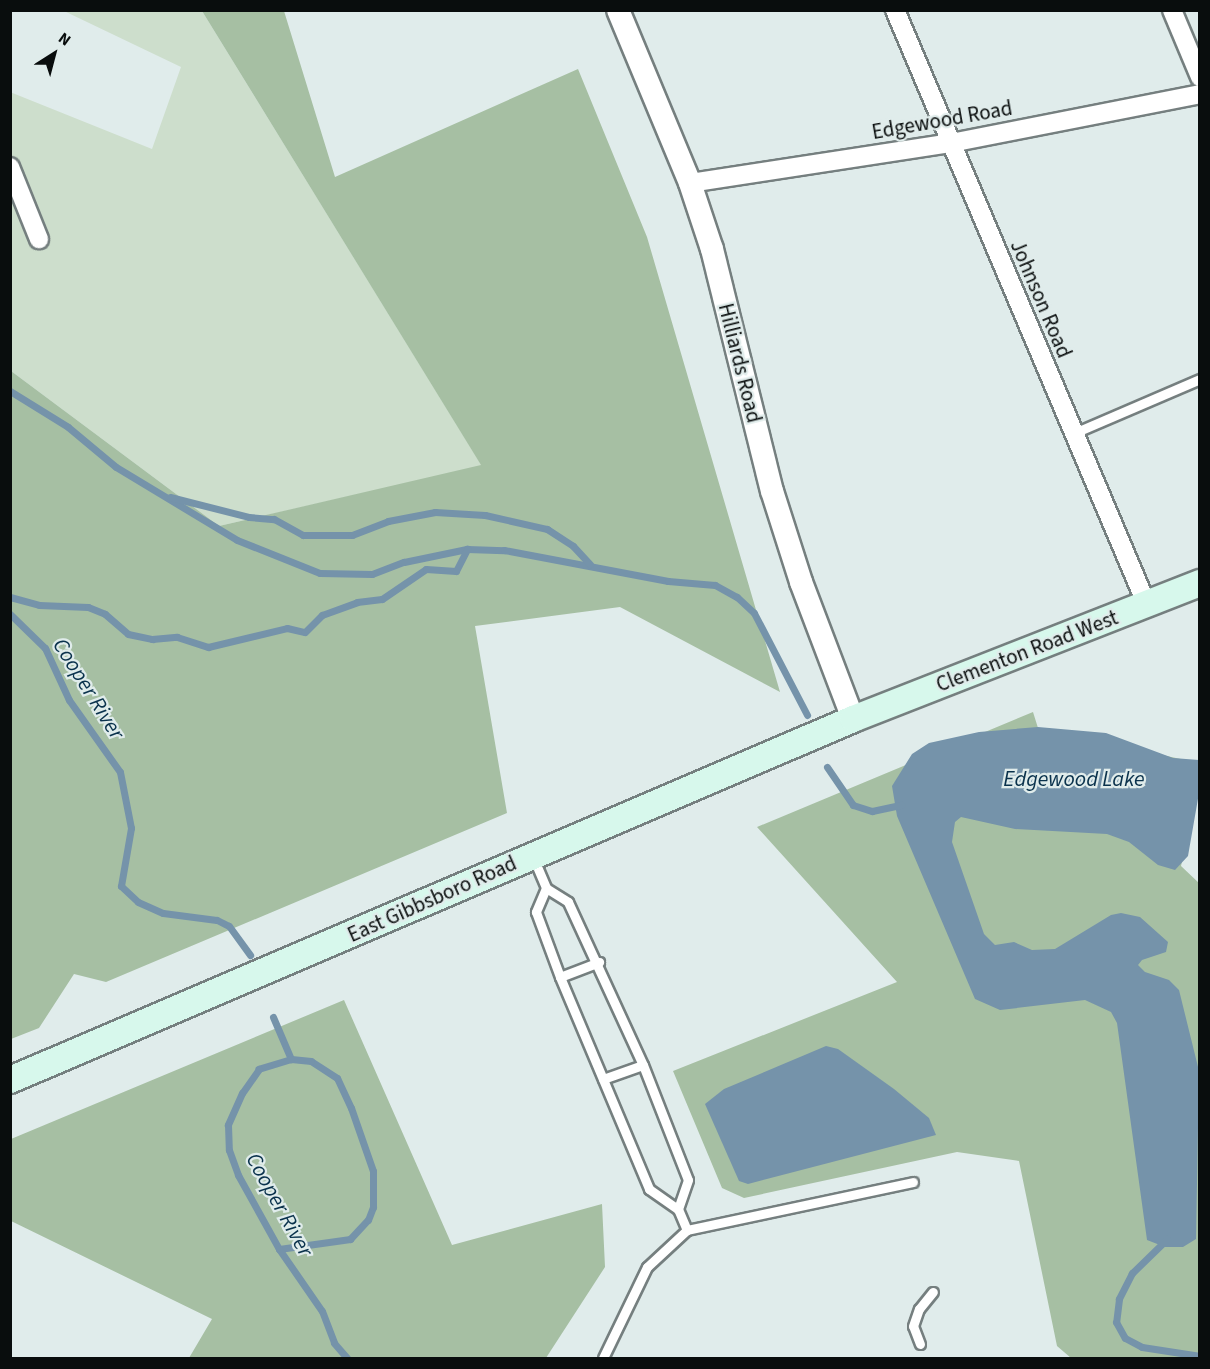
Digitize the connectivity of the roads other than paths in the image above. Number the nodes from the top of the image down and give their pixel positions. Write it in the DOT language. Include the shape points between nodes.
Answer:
graph roads {
  1 [pos="618,10"];
  2 [pos="895,10"];
  3 [pos="1172,10"];
  4 [pos="1200,76"];
  5 [pos="1200,94"];
  6 [pos="951,143"];
  7 [pos="10,167"];
  8 [pos="690,183"];
  9 [pos="39,239"];
  10 [pos="1200,379"];
  11 [pos="1074,433"];
  12 [pos="1200,583"];
  13 [pos="1147,605"];
  14 [pos="854,719"];
  15 [pos="533,855"];
  16 [pos="546,888"];
  17 [pos="598,962"];
  18 [pos="560,977"];
  19 [pos="643,1065"];
  20 [pos="603,1079"];
  21 [pos="10,1080"];
  22 [pos="913,1182"];
  23 [pos="678,1209"];
  24 [pos="687,1230"];
  25 [pos="933,1292"];
  26 [pos="920,1344"];
  27 [pos="603,1359"];
  1 -- 8 [label="street, Hilliards Road"];
  2 -- 6 [label="street, Johnson Road"];
  3 -- 4 [label="street"];
  5 -- 6 [label="street, Edgewood Road"];
  6 -- 8 [label="street, Edgewood Road"];
  6 -- 11 [label="street, Johnson Road"];
  7 -- 9 [label="street"];
  8 -- 14 [label="street, Hilliards Road" via="712,249 772,491 801,582"];
  10 -- 11 [label="lane"];
  11 -- 13 [label="street, Johnson Road"];
  12 -- 13 [label="main road, Clementon Road West"];
  13 -- 14 [label="main road, Clementon Road West"];
  14 -- 15 [label="main road, East Gibbsboro Road"];
  15 -- 16 [label="lane"];
  15 -- 21 [label="main road, East Gibbsboro Road"];
  16 -- 17 [label="lane" via="568,902"];
  16 -- 18 [label="lane" via="536,912"];
  17 -- 18 [label="lane"];
  17 -- 19 [label="lane"];
  18 -- 20 [label="lane"];
  19 -- 20 [label="lane"];
  19 -- 23 [label="lane" via="688,1180"];
  20 -- 23 [label="lane" via="649,1189"];
  22 -- 24 [label="lane"];
  23 -- 24 [label="lane"];
  24 -- 27 [label="lane" via="647,1267"];
  25 -- 26 [label="lane" via="919,1309 914,1326"];
}
